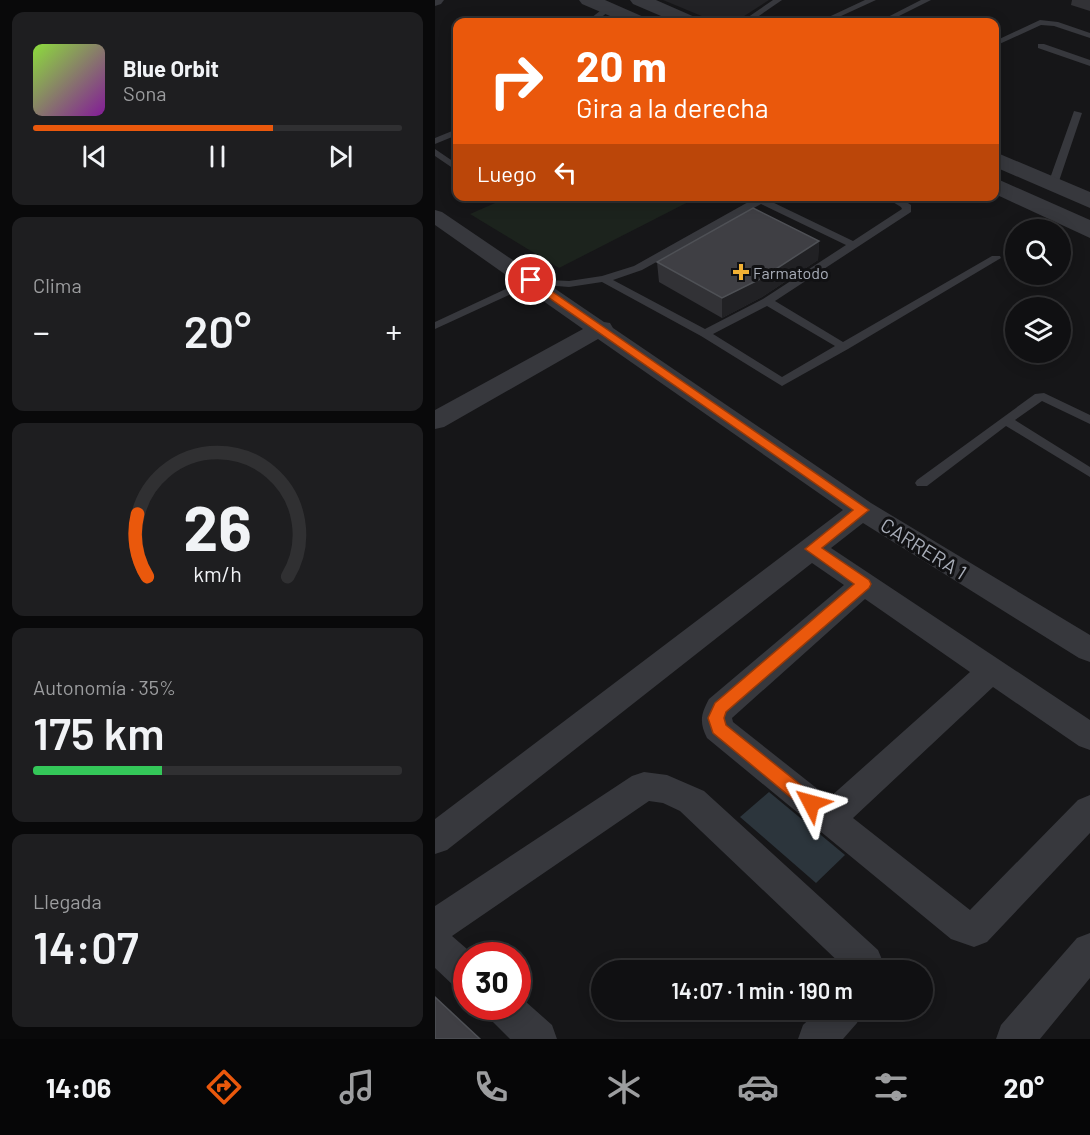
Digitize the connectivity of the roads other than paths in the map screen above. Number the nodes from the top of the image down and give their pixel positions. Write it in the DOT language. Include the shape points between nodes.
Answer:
graph roads {
  1 [pos="589,0"];
  2 [pos="778,0"];
  3 [pos="871,0"];
  4 [pos="927,0"];
  5 [pos="647,1"];
  6 [pos="608,9"];
  7 [pos="596,18"];
  8 [pos="629,18"];
  9 [pos="682,18"];
  10 [pos="751,18"];
  11 [pos="831,18"];
  12 [pos="890,18"];
  13 [pos="1090,36"];
  14 [pos="999,42"];
  15 [pos="1041,46"];
  16 [pos="1090,63"];
  17 [pos="1077,113"];
  18 [pos="453,134"];
  19 [pos="435,141"];
  20 [pos="435,152"];
  21 [pos="999,161"];
  22 [pos="453,165"];
  23 [pos="1053,184"];
  24 [pos="999,187"];
  25 [pos="759,201"];
  26 [pos="770,201"];
  27 [pos="898,201"];
  28 [pos="1090,201"];
  29 [pos="435,216"];
  30 [pos="1090,230"];
  31 [pos="854,245"];
  32 [pos="996,258"];
  33 [pos="604,279"];
  34 [pos="531,280"];
  35 [pos="767,301"];
  36 [pos="435,326"];
  37 [pos="602,328"];
  38 [pos="705,334"];
  39 [pos="844,347"];
  40 [pos="1006,420"];
  41 [pos="1090,420"];
  42 [pos="435,421"];
  43 [pos="1090,473"];
  44 [pos="923,483"];
  45 [pos="862,510"];
  46 [pos="812,549"];
  47 [pos="864,584"];
  48 [pos="1090,650"];
  49 [pos="992,670"];
  50 [pos="1090,737"];
  51 [pos="1090,810"];
  52 [pos="830,818"];
  53 [pos="435,839"];
  54 [pos="435,927"];
  55 [pos="435,944"];
  56 [pos="1090,950"];
  57 [pos="453,960"];
  58 [pos="863,960"];
  59 [pos="518,1020"];
  60 [pos="835,1020"];
  61 [pos="538,1039"];
  62 [pos="817,1039"];
  63 [pos="1015,1039"];
  1 -- 6 [label="street"];
  2 -- 10 [label="lane"];
  3 -- 11 [label="lane"];
  4 -- 12 [label="lane"];
  5 -- 9 [label="street"];
  6 -- 7 [label="lane"];
  6 -- 8 [label="street"];
  13 -- 14 [label="lane" via="1040,22"];
  15 -- 16 [label="lane"];
  17 -- 23 [label="lane"];
  18 -- 19 [label="lane"];
  20 -- 22 [label="lane"];
  21 -- 23 [label="street"];
  23 -- 28 [label="street"];
  24 -- 30 [label="street"];
  25 -- 33 [label="lane" via="638,268"];
  26 -- 31 [label="lane"];
  27 -- 31 [label="lane" via="907,210 901,216"];
  29 -- 34 [label="street, CARRERA 1"];
  31 -- 35 [label="lane"];
  32 -- 39 [label="lane"];
  33 -- 34 [label="lane" via="569,284"];
  33 -- 38 [label="lane"];
  34 -- 36 [label="lane"];
  34 -- 37 [label="street, CARRERA 1"];
  35 -- 38 [label="lane"];
  35 -- 39 [label="lane"];
  37 -- 42 [label="street"];
  37 -- 45 [label="street, CARRERA 1"];
  38 -- 39 [label="lane" via="782,382"];
  40 -- 41 [label="lane" via="1039,397"];
  40 -- 43 [label="lane"];
  40 -- 44 [label="lane"];
  45 -- 46 [label="street"];
  45 -- 48 [label="street, CARRERA 1"];
  46 -- 47 [label="street"];
  46 -- 53 [label="street"];
  47 -- 49 [label="street"];
  47 -- 52 [label="street" via="720,708 716,718 718,729"];
  49 -- 50 [label="street"];
  49 -- 52 [label="street"];
  51 -- 52 [label="street" via="974,930 964,927"];
  54 -- 58 [label="street" via="644,786 667,789 692,801"];
  55 -- 57 [label="street"];
  56 -- 63 [label="street"];
  59 -- 61 [label="street"];
  60 -- 62 [label="street"];
}
